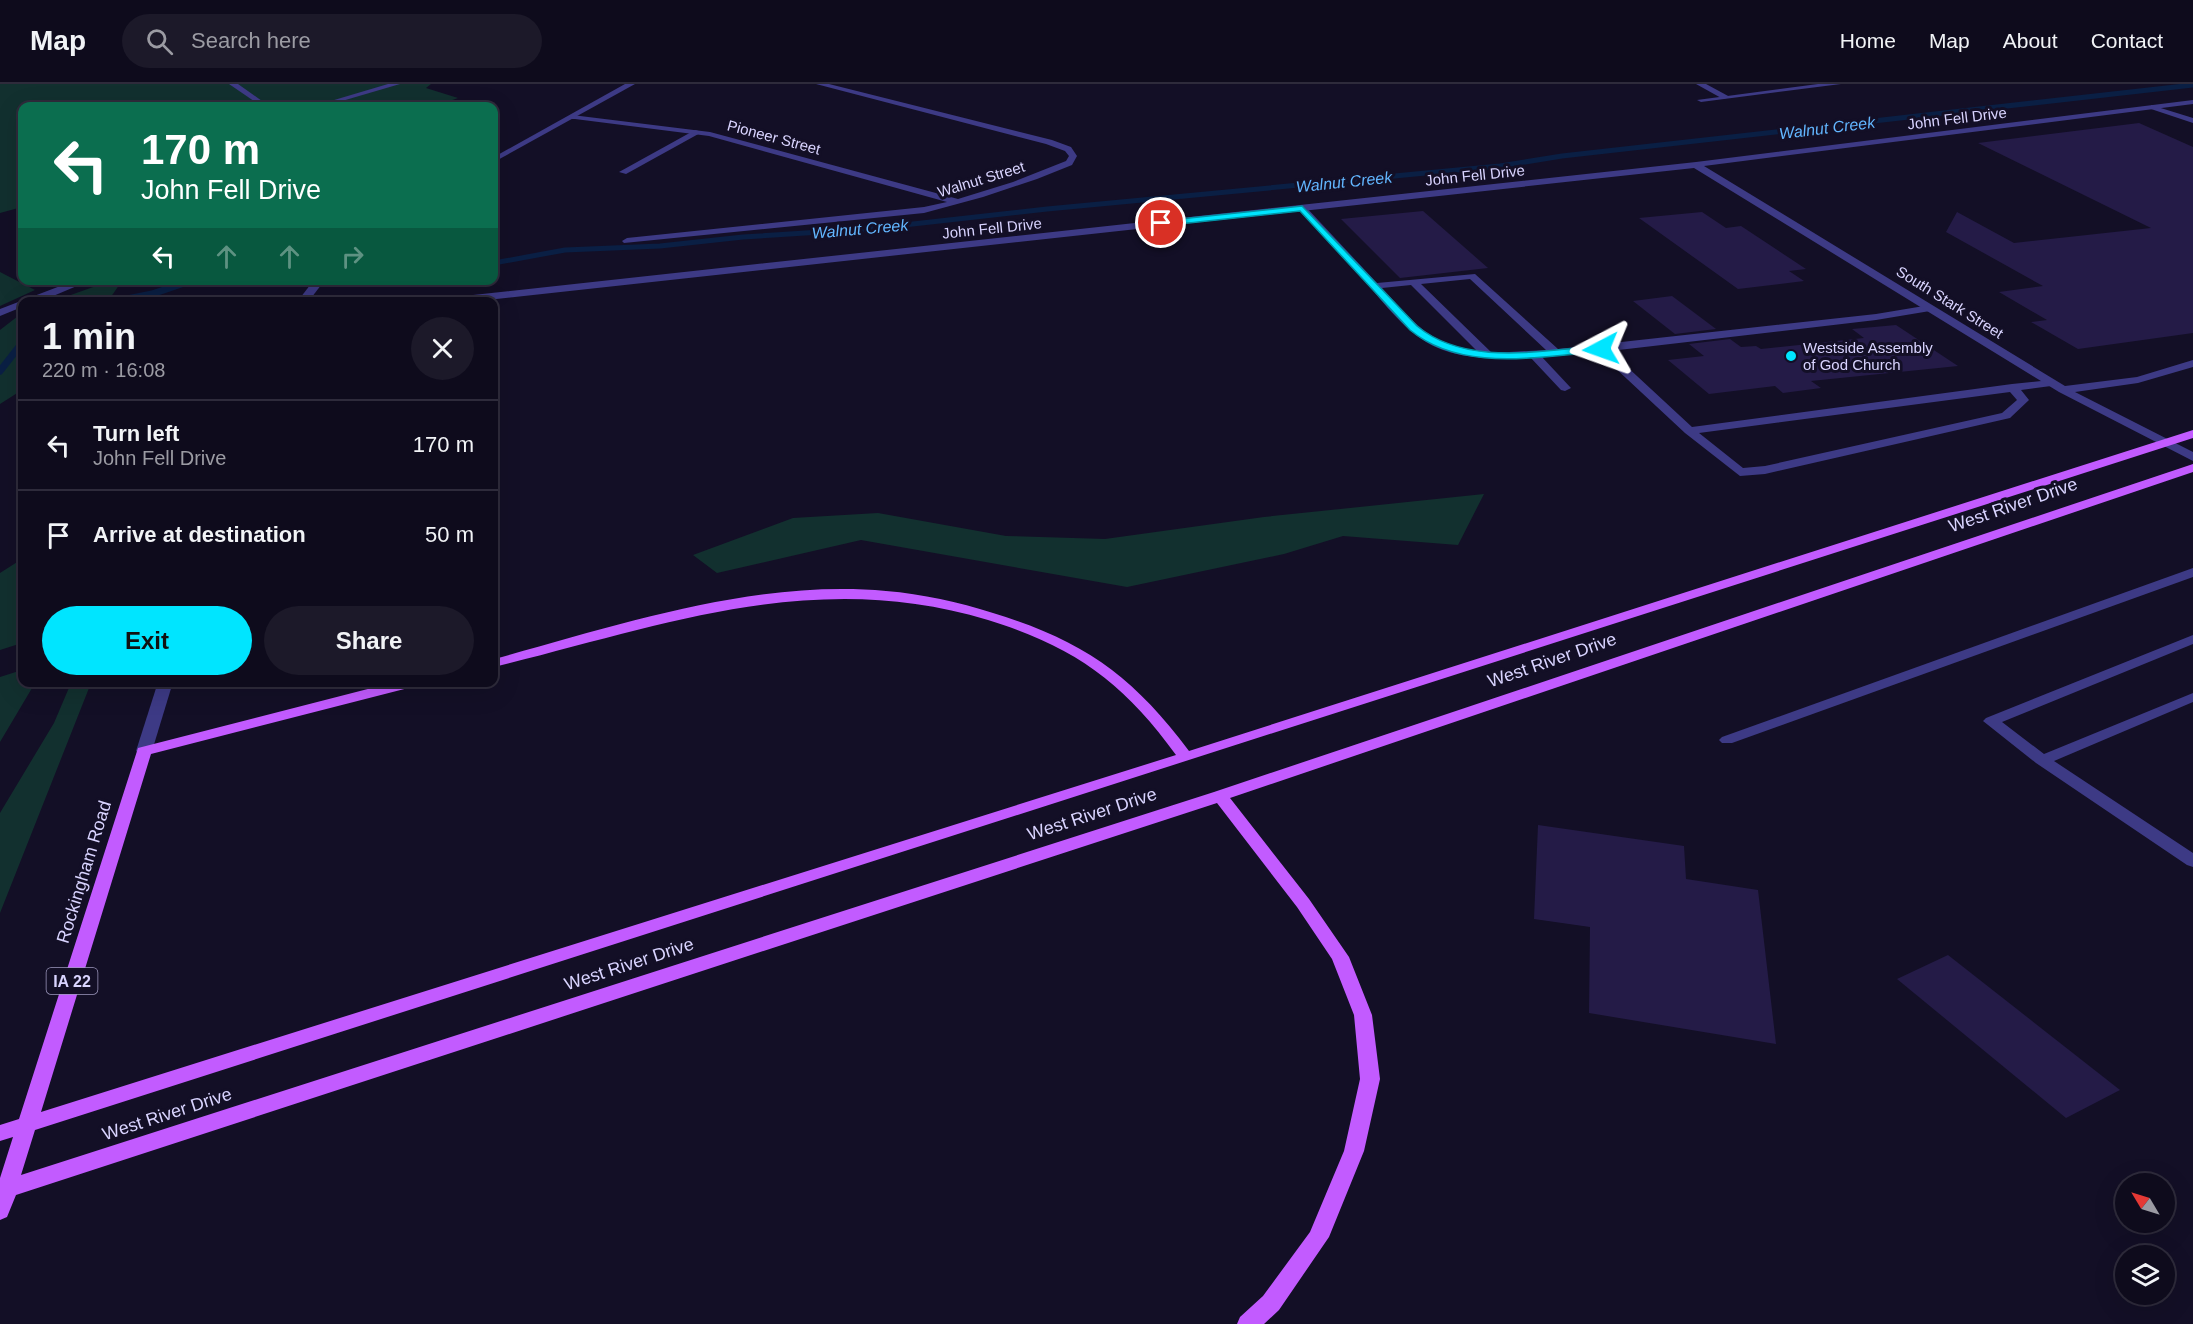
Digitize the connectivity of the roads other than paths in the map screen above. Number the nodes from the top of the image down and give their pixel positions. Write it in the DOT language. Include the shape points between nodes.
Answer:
graph roads {
  1 [pos="233,84"];
  2 [pos="396,84"];
  3 [pos="631,84"];
  4 [pos="820,84"];
  5 [pos="1700,84"];
  6 [pos="1837,84"];
  7 [pos="1726,97"];
  8 [pos="1701,100"];
  9 [pos="259,102"];
  10 [pos="332,102"];
  11 [pos="2193,102"];
  12 [pos="2154,107"];
  13 [pos="575,117"];
  14 [pos="2193,121"];
  15 [pos="698,132"];
  16 [pos="498,158"];
  17 [pos="1695,165"];
  18 [pos="623,172"];
  19 [pos="962,202"];
  20 [pos="1302,208"];
  21 [pos="627,241"];
  22 [pos="1413,282"];
  23 [pos="73,285"];
  24 [pos="316,285"];
  25 [pos="1374,286"];
  26 [pos="41,297"];
  27 [pos="306,297"];
  28 [pos="482,297"];
  29 [pos="18,306"];
  30 [pos="1930,308"];
  31 [pos="0,313"];
  32 [pos="1601,349"];
  33 [pos="1555,352"];
  34 [pos="1533,354"];
  35 [pos="1489,356"];
  36 [pos="2193,363"];
  37 [pos="2051,383"];
  38 [pos="2012,387"];
  39 [pos="1565,388"];
  40 [pos="2063,390"];
  41 [pos="1689,431"];
  42 [pos="2193,434"];
  43 [pos="2164,443"];
  44 [pos="2193,457"];
  45 [pos="2193,468"];
  46 [pos="2193,572"];
  47 [pos="2193,639"];
  48 [pos="498,662"];
  49 [pos="164,687"];
  50 [pos="396,687"];
  51 [pos="2193,697"];
  52 [pos="1727,740"];
  53 [pos="144,751"];
  54 [pos="1186,757"];
  55 [pos="2042,760"];
  56 [pos="1220,796"];
  57 [pos="2193,861"];
  58 [pos="0,1132"];
  59 [pos="0,1191"];
  60 [pos="0,1211"];
  61 [pos="1248,1324"];
  1 -- 9 [label="street"];
  2 -- 10 [label="street"];
  3 -- 13 [label="street"];
  4 -- 19 [label="street, Walnut Street" via="1049,142 1068,149 1074,156 1069,163 1038,176"];
  5 -- 7 [label="street"];
  6 -- 7 [label="street"];
  7 -- 8 [label="street"];
  11 -- 12 [label="street, John Fell Drive"];
  12 -- 14 [label="street"];
  12 -- 17 [label="street, John Fell Drive"];
  13 -- 15 [label="street, Pioneer Street"];
  13 -- 16 [label="street"];
  15 -- 18 [label="street"];
  15 -- 19 [label="street, Pioneer Street"];
  17 -- 20 [label="street, John Fell Drive"];
  17 -- 30 [label="street, South Stark Street"];
  19 -- 21 [label="street, Walnut Street" via="924,210"];
  20 -- 25 [label="street"];
  20 -- 28 [label="street, John Fell Drive"];
  22 -- 25 [label="street"];
  22 -- 33 [label="street" via="1472,276"];
  22 -- 35 [label="street"];
  23 -- 26 [label="street"];
  24 -- 27 [label="street"];
  25 -- 35 [label="street" via="1428,339 1447,348"];
  29 -- 31 [label="street"];
  30 -- 32 [label="street"];
  30 -- 37 [label="street, South Stark Street"];
  32 -- 33 [label="street"];
  32 -- 41 [label="street"];
  33 -- 34 [label="street"];
  34 -- 35 [label="street"];
  34 -- 39 [label="street"];
  36 -- 40 [label="street" via="2138,380"];
  37 -- 38 [label="street"];
  37 -- 40 [label="street, South Stark Street"];
  38 -- 41 [label="street"];
  38 -- 41 [label="street" via="2023,399 2006,416 1765,470 1740,472"];
  40 -- 43 [label="street, South Stark Street"];
  42 -- 43 [label="main road, West River Drive"];
  43 -- 44 [label="street, South Stark Street"];
  43 -- 54 [label="main road, West River Drive"];
  45 -- 56 [label="main road, West River Drive"];
  46 -- 52 [label="street"];
  47 -- 55 [label="street" via="1990,721"];
  48 -- 54 [label="main road" via="748,601 795,594 922,597 980,610 1083,655 1120,681 1156,716"];
  49 -- 53 [label="street, Rockingham Road"];
  50 -- 53 [label="main road"];
  51 -- 55 [label="street"];
  53 -- 60 [label="main road, Rockingham Road / IA 22"];
  54 -- 58 [label="main road, West River Drive"];
  55 -- 57 [label="street"];
  56 -- 59 [label="main road, West River Drive"];
  56 -- 61 [label="main road" via="1340,957 1363,1015 1370,1079 1354,1152 1318,1237 1271,1303"];
}
